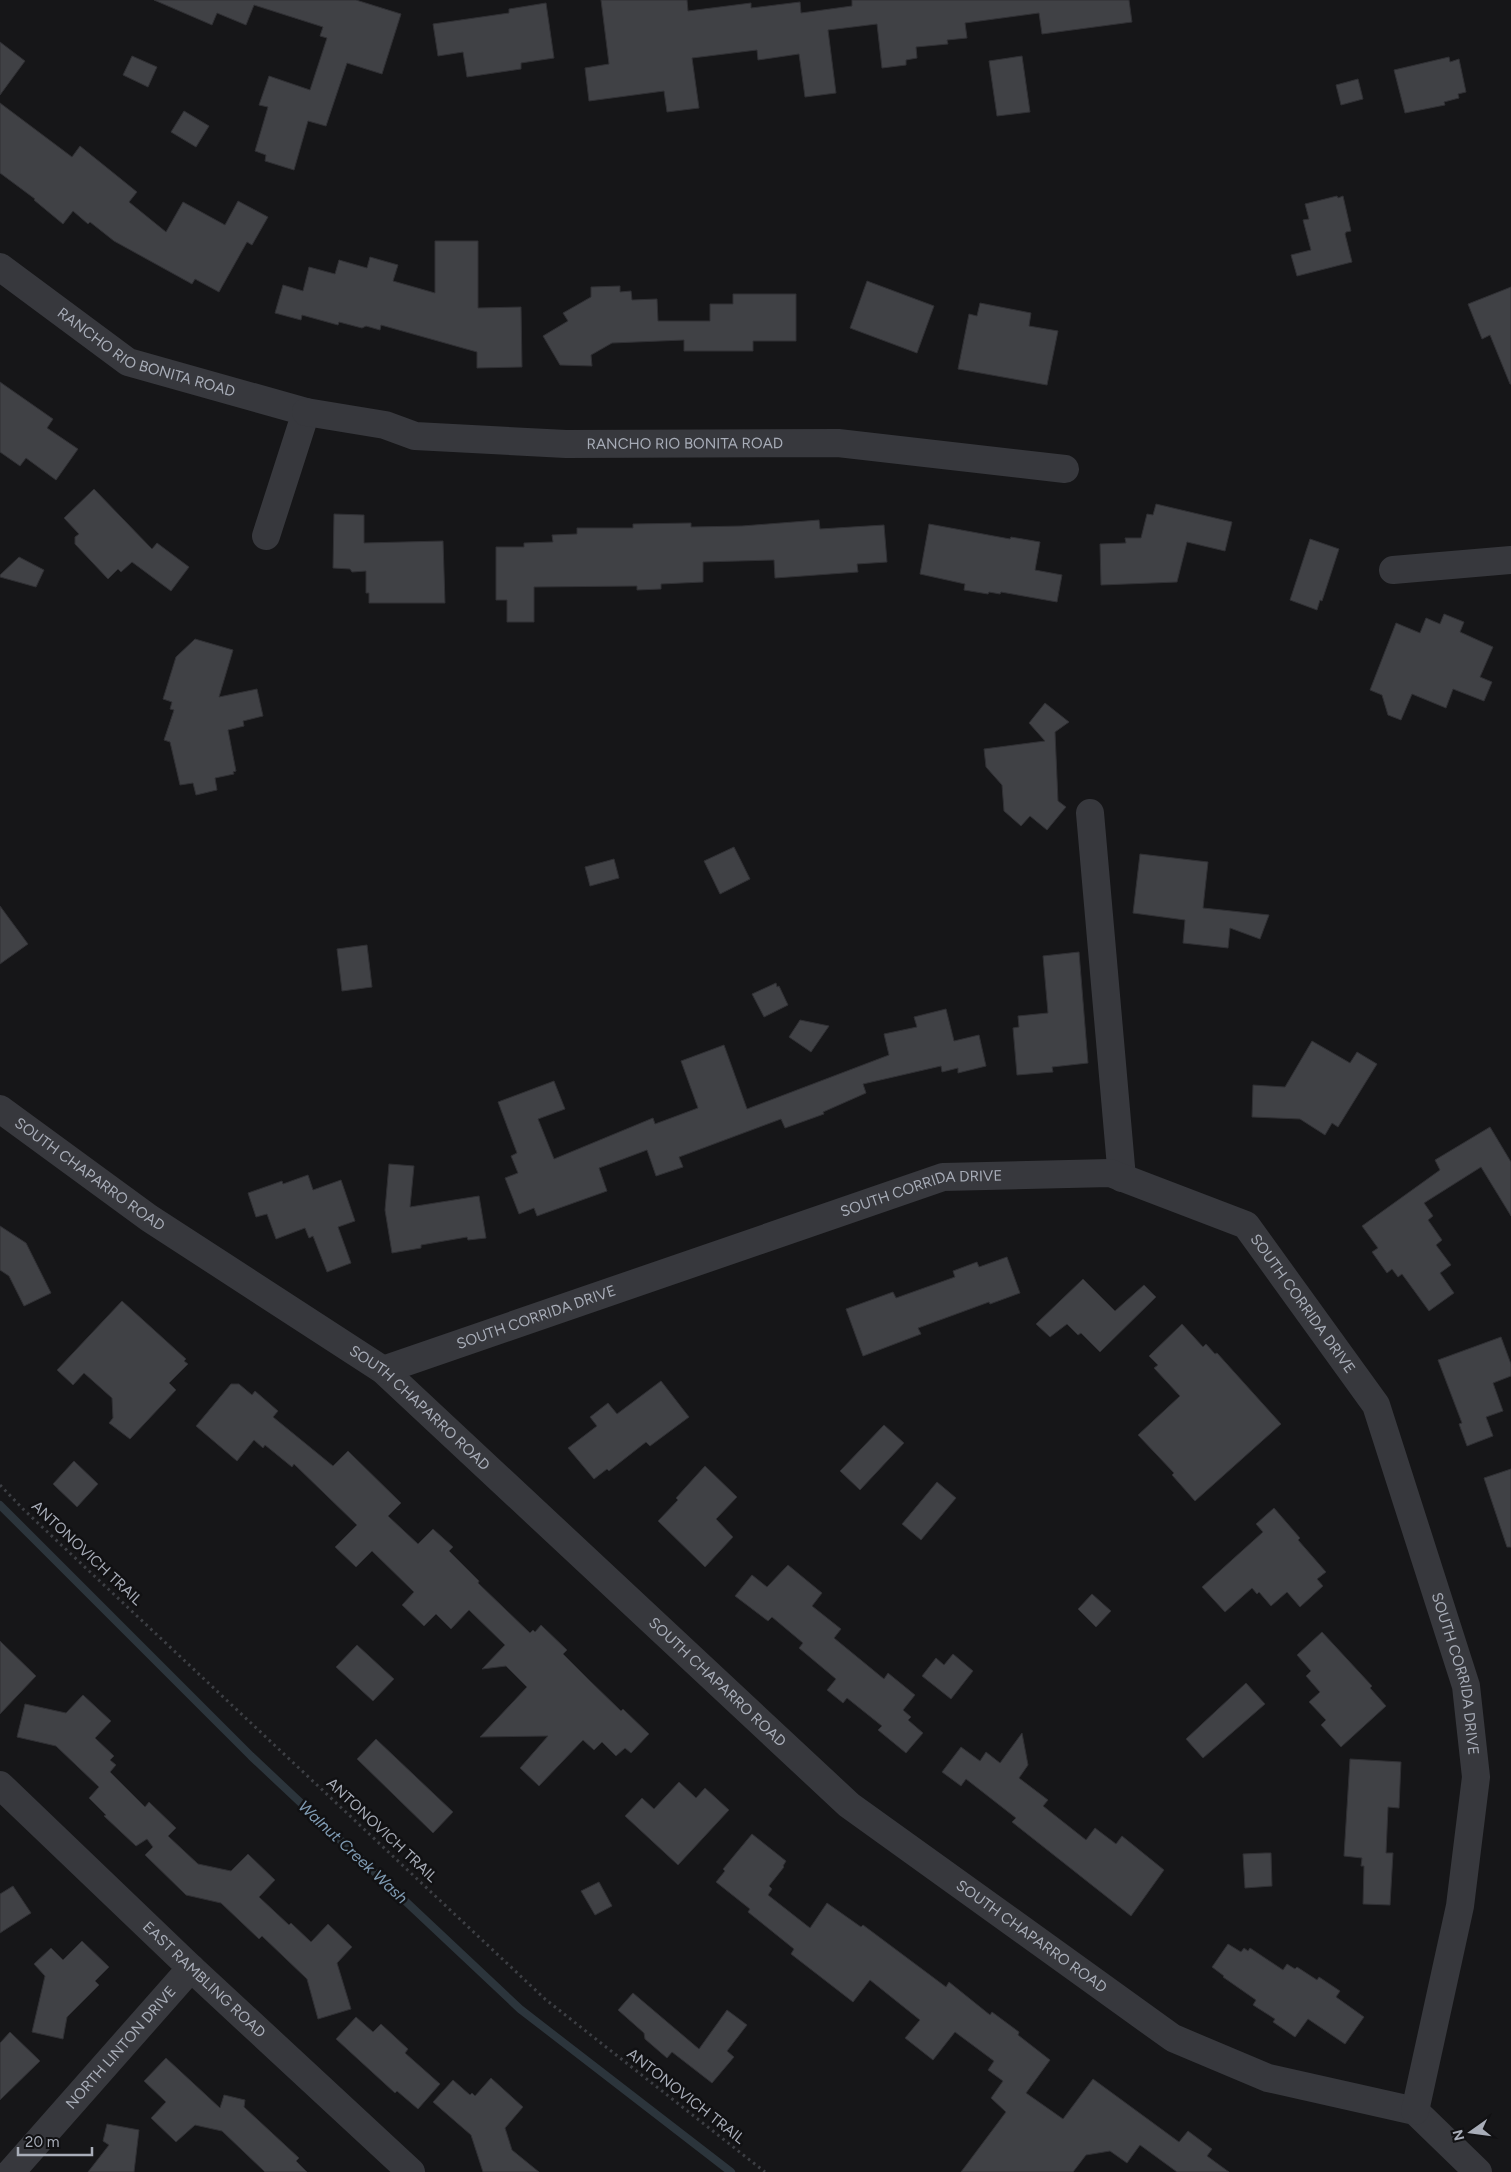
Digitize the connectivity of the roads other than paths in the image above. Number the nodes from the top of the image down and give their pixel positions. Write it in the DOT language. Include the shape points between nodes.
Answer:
graph roads {
  1 [pos="0,267"];
  2 [pos="306,412"];
  3 [pos="1065,469"];
  4 [pos="266,536"];
  5 [pos="1511,560"];
  6 [pos="1393,570"];
  7 [pos="1090,814"];
  8 [pos="0,1109"];
  9 [pos="1122,1178"];
  10 [pos="383,1370"];
  11 [pos="0,1785"];
  12 [pos="191,1968"];
  13 [pos="1415,2111"];
  14 [pos="11,2172"];
  15 [pos="411,2172"];
  16 [pos="1478,2172"];
  1 -- 2 [label="street, RANCHO RIO BONITA ROAD" via="128,362"];
  2 -- 3 [label="street, RANCHO RIO BONITA ROAD" via="385,425 415,436 566,444 838,443"];
  2 -- 4 [label="street"];
  5 -- 6 [label="street"];
  7 -- 9 [label="street"];
  8 -- 10 [label="street, SOUTH CHAPARRO ROAD" via="149,1218"];
  9 -- 10 [label="street, SOUTH CORRIDA DRIVE" via="1110,1173 943,1177"];
  9 -- 13 [label="street, SOUTH CORRIDA DRIVE" via="1246,1225 1376,1405 1466,1686 1476,1777 1460,1906"];
  10 -- 13 [label="street, SOUTH CHAPARRO ROAD" via="849,1806 1173,2038 1268,2078"];
  11 -- 12 [label="street, EAST RAMBLING ROAD"];
  12 -- 14 [label="street, NORTH LINTON DRIVE"];
  12 -- 15 [label="street, EAST RAMBLING ROAD"];
  13 -- 16 [label="street"];
}
